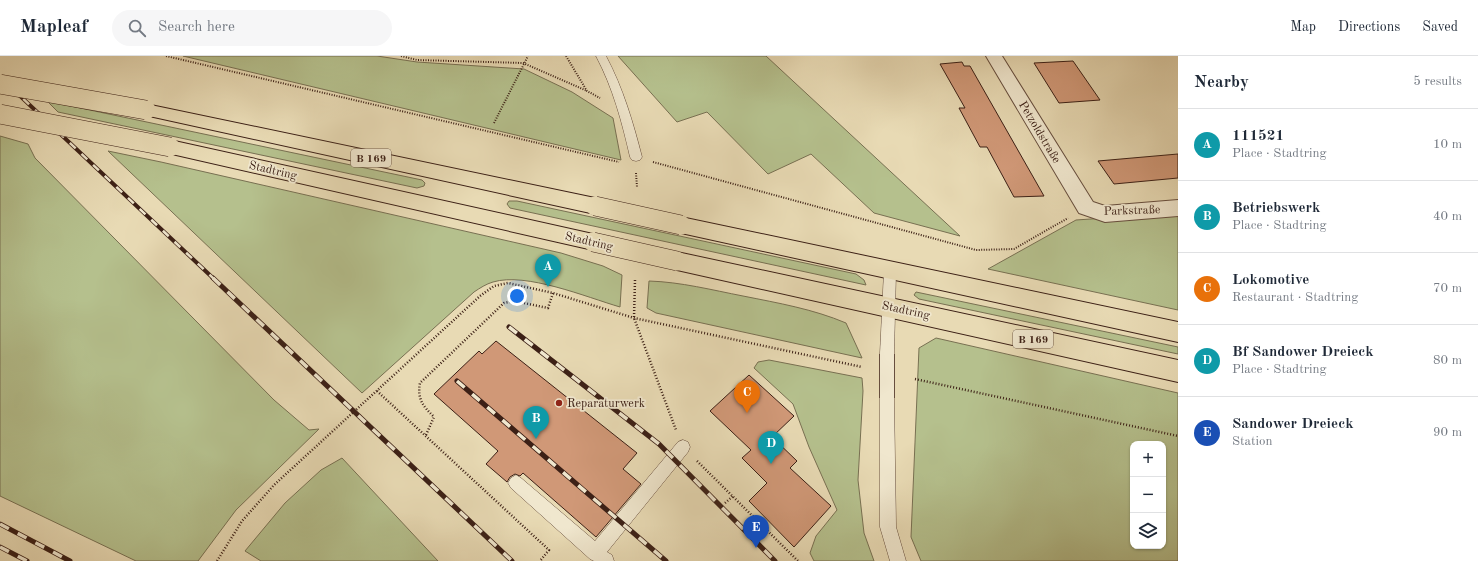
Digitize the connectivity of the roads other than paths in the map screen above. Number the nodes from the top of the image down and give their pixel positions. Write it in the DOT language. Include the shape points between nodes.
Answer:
graph roads {
  1 [pos="601,56"];
  2 [pos="994,56"];
  3 [pos="0,84"];
  4 [pos="0,114"];
  5 [pos="636,157"];
  6 [pos="1086,208"];
  7 [pos="1178,208"];
  8 [pos="890,271"];
  9 [pos="888,307"];
  10 [pos="1178,332"];
  11 [pos="1178,371"];
  12 [pos="683,447"];
  13 [pos="516,483"];
  14 [pos="601,557"];
  15 [pos="898,561"];
  1 -- 5 [label="lane" via="611,74 625,113"];
  2 -- 6 [label="street, Petzoldstraße"];
  3 -- 8 [label="main road, B 169, bridge" via="146,110"];
  4 -- 9 [label="main road, Stadtring / B 169, bridge" via="170,147"];
  6 -- 7 [label="street, Parkstraße" via="1105,214"];
  8 -- 9 [label="lane"];
  8 -- 10 [label="main road, B 169"];
  9 -- 11 [label="main road, Stadtring / B 169"];
  9 -- 15 [label="lane, bridge" via="888,526"];
  12 -- 14 [label="lane"];
  13 -- 14 [label="lane"];
}
